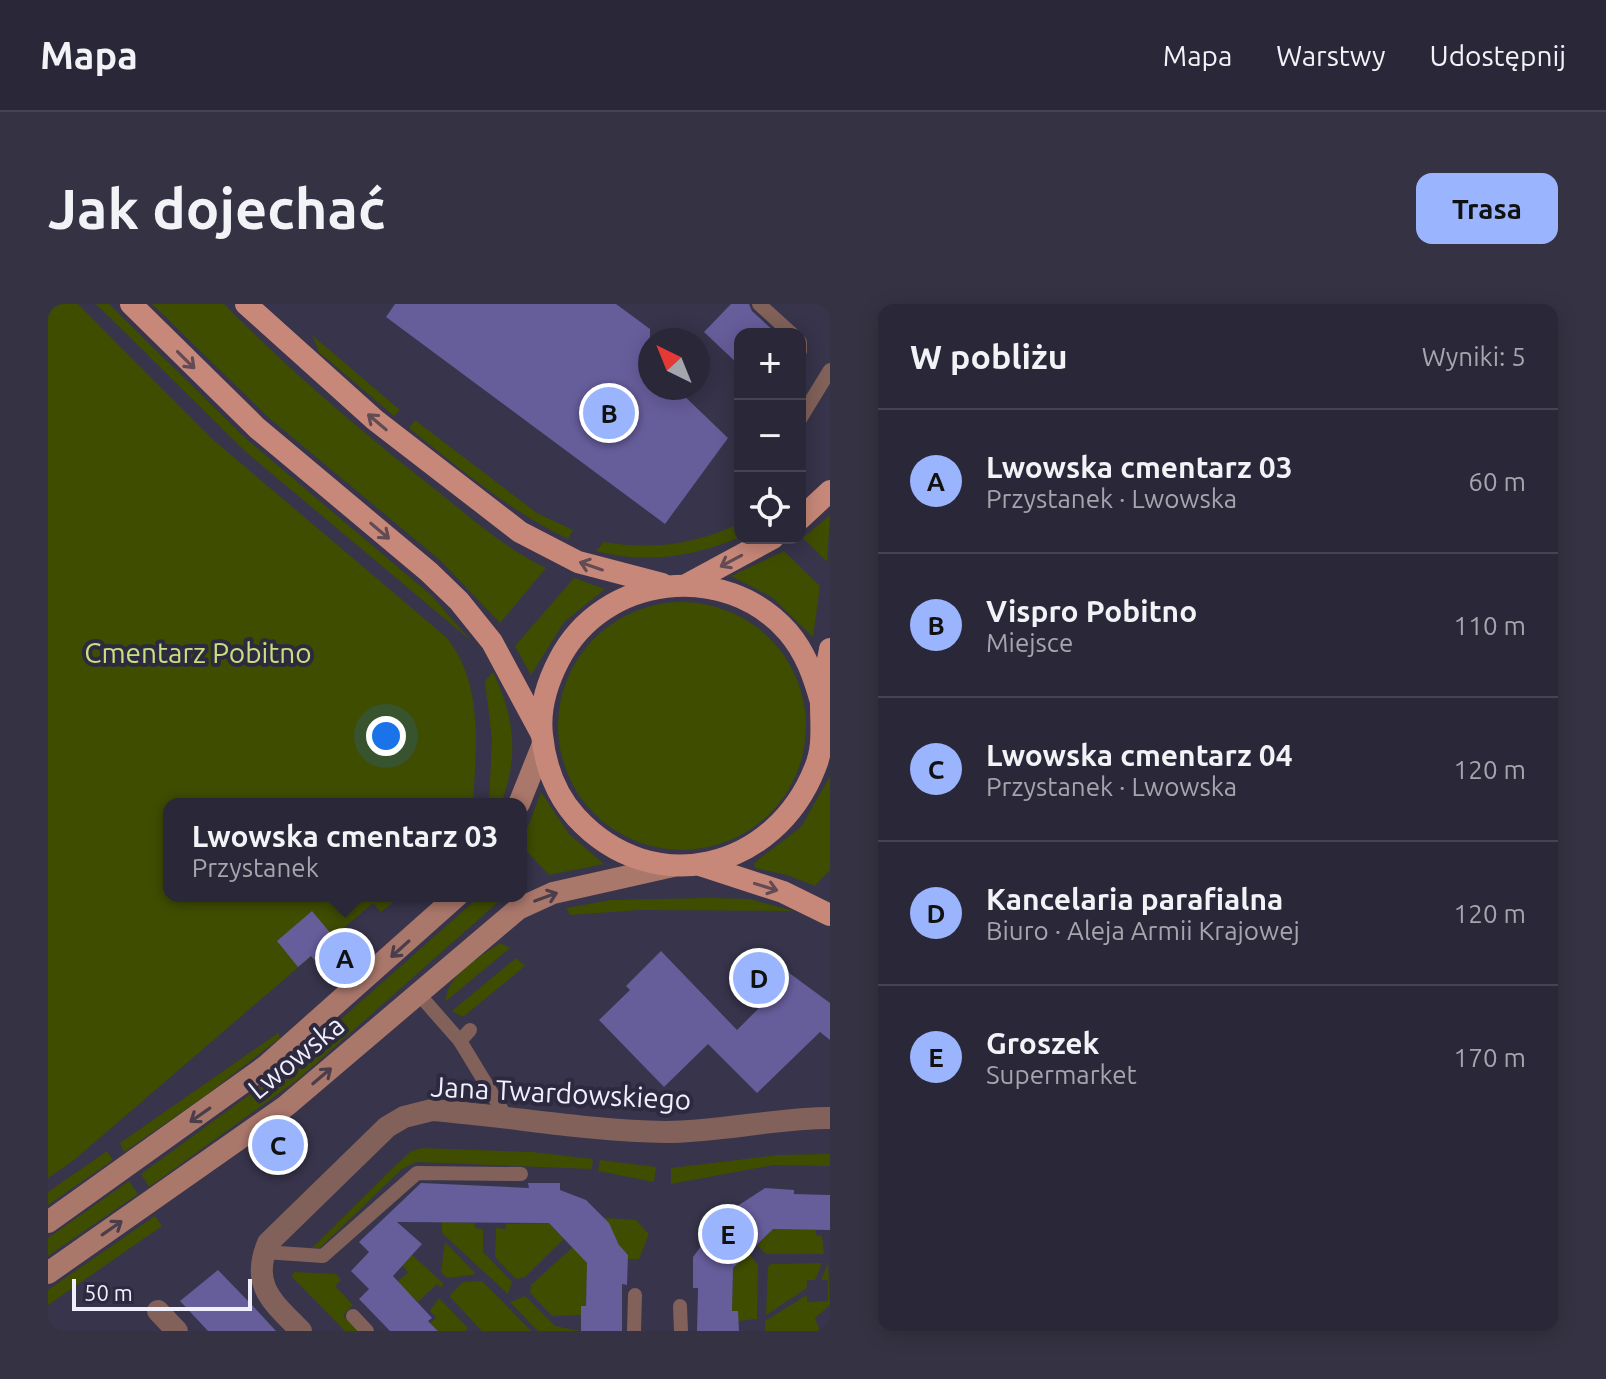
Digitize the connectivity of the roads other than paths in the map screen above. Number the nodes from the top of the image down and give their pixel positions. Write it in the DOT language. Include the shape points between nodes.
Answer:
graph roads {
  1 [pos="131,304"];
  2 [pos="246,304"];
  3 [pos="759,304"];
  4 [pos="785,328"];
  5 [pos="830,370"];
  6 [pos="806,409"];
  7 [pos="830,491"];
  8 [pos="806,513"];
  9 [pos="761,544"];
  10 [pos="677,585"];
  11 [pos="830,649"];
  12 [pos="825,719"];
  13 [pos="542,739"];
  14 [pos="521,798"];
  15 [pos="699,864"];
  16 [pos="673,866"];
  17 [pos="450,902"];
  18 [pos="830,915"];
  19 [pos="417,992"];
  20 [pos="505,1115"];
  21 [pos="830,1118"];
  22 [pos="521,1174"];
  23 [pos="48,1222"];
  24 [pos="262,1260"];
  25 [pos="48,1273"];
  26 [pos="635,1295"];
  27 [pos="680,1306"];
  28 [pos="158,1311"];
  29 [pos="353,1316"];
  30 [pos="177,1331"];
  31 [pos="301,1331"];
  32 [pos="367,1331"];
  33 [pos="634,1331"];
  34 [pos="681,1331"];
  1 -- 13 [label="main road, one-way" via="257,428 459,601 492,642"];
  10 -- 2 [label="main road, one-way" via="578,562 510,526 375,420"];
  3 -- 4 [label="lane"];
  5 -- 6 [label="lane"];
  7 -- 8 [label="main road"];
  9 -- 10 [label="main road, one-way"];
  10 -- 12 [label="main road" via="740,597 764,610 801,649"];
  10 -- 13 [label="main road" via="620,599 581,628 551,676 543,703"];
  11 -- 12 [label="main road"];
  12 -- 15 [label="main road" via="817,765 787,819 745,851"];
  13 -- 14 [label="main road"];
  13 -- 16 [label="main road" via="554,785 586,828 614,848"];
  15 -- 16 [label="main road"];
  15 -- 18 [label="main road, one-way" via="783,892"];
  19 -- 16 [label="main road, Lwowska, one-way" via="529,903"];
  17 -- 23 [label="main road, Lwowska, one-way" via="266,1066"];
  19 -- 20 [label="lane" via="465,1035"];
  25 -- 19 [label="main road, Lwowska, one-way" via="269,1119"];
  20 -- 21 [label="street, Jana Twardowskiego" via="663,1132"];
  20 -- 24 [label="street, Jana Twardowskiego" via="432,1110 396,1122 268,1243"];
  22 -- 24 [label="lane" via="417,1173 323,1256"];
  24 -- 31 [label="street" via="262,1285"];
  26 -- 33 [label="lane"];
  27 -- 34 [label="lane"];
  28 -- 30 [label="street"];
  29 -- 32 [label="lane"];
}
